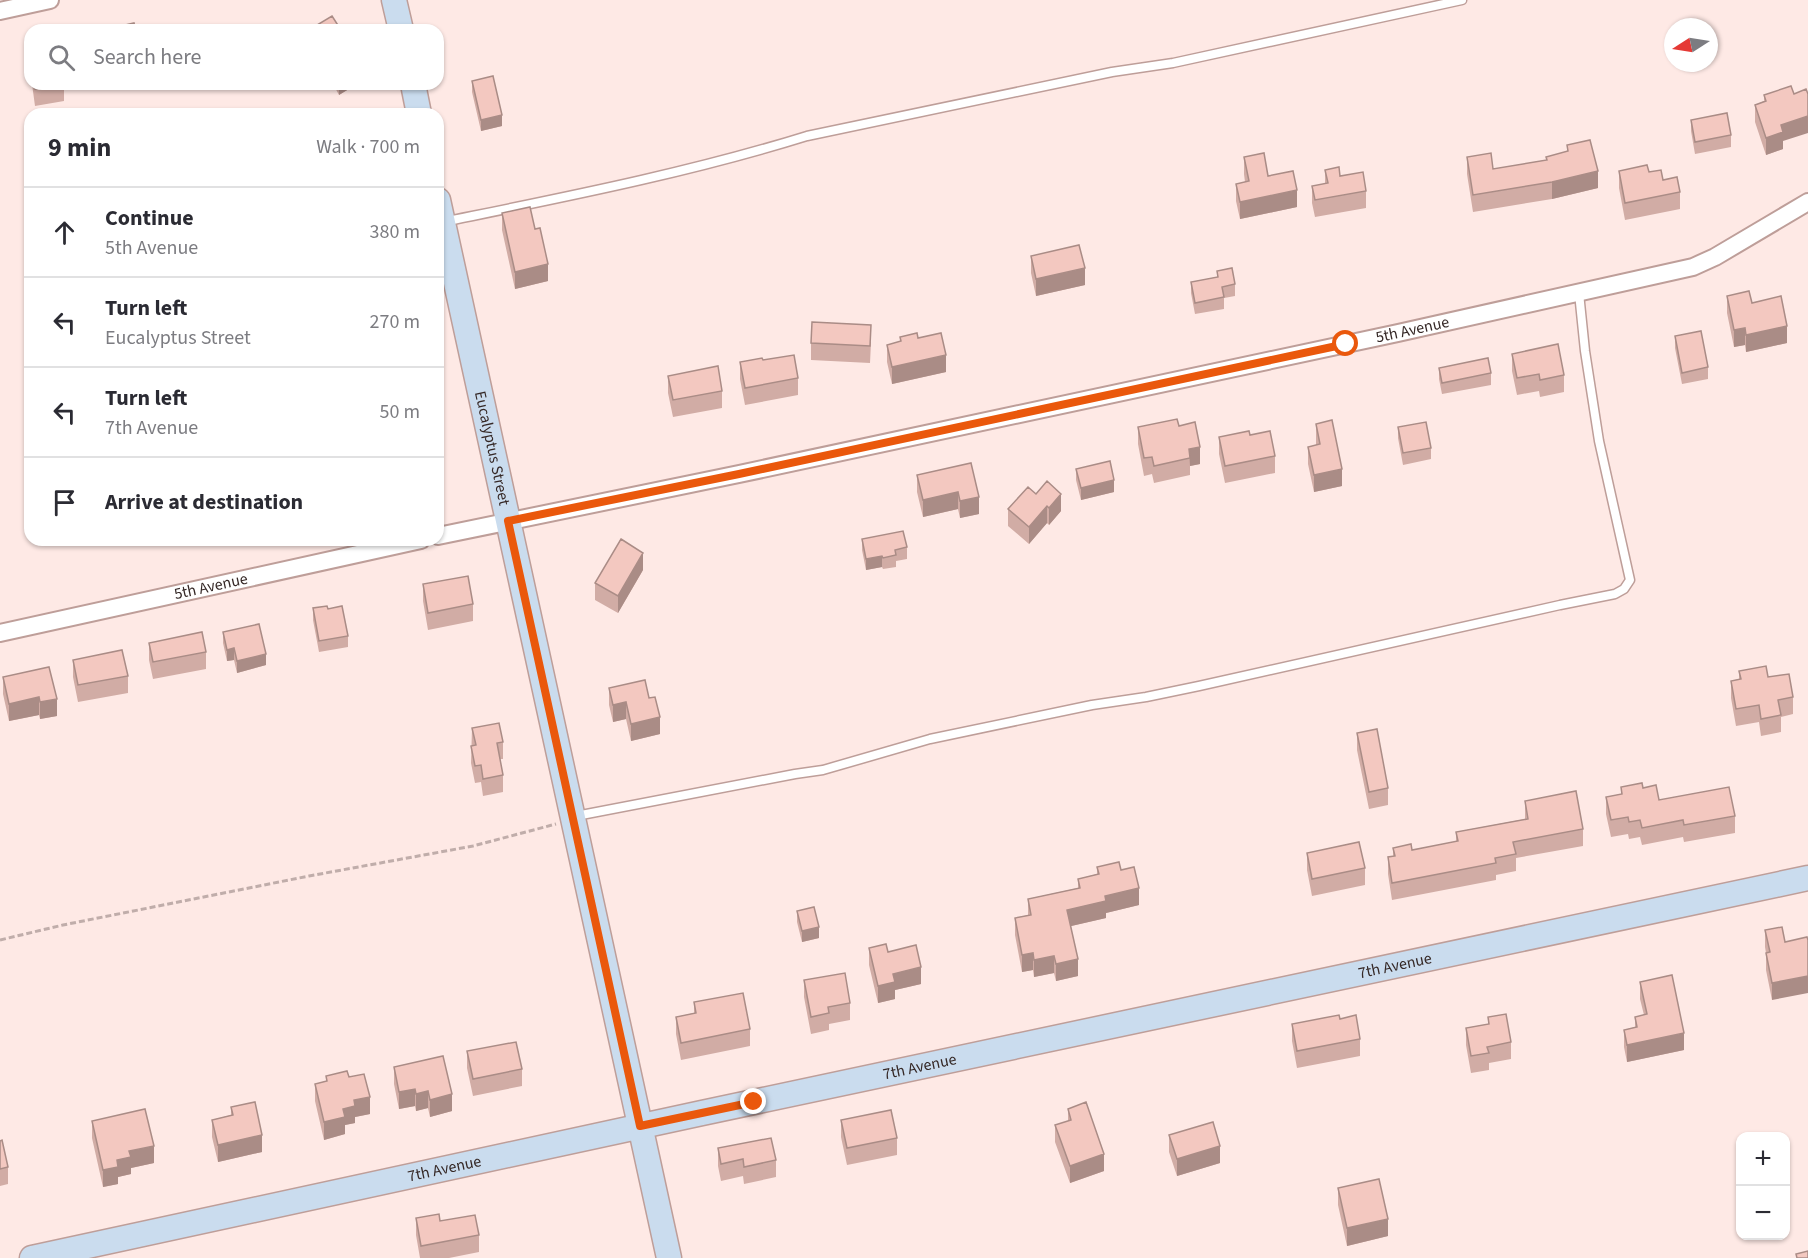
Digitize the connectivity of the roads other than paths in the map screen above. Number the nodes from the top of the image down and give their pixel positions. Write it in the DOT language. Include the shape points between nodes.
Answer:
graph roads {
  1 [pos="50,0"];
  2 [pos="394,0"];
  3 [pos="1462,0"];
  4 [pos="0,11"];
  5 [pos="400,24"];
  6 [pos="413,90"];
  7 [pos="418,108"];
  8 [pos="1808,202"];
  9 [pos="444,210"];
  10 [pos="444,229"];
  11 [pos="1579,293"];
  12 [pos="508,521"];
  13 [pos="444,535"];
  14 [pos="394,546"];
  15 [pos="0,633"];
  16 [pos="572,816"];
  17 [pos="1808,878"];
  18 [pos="640,1126"];
  19 [pos="32,1258"];
  20 [pos="669,1258"];
  1 -- 4 [label="street"];
  2 -- 5 [label="street"];
  3 -- 9 [label="lane" via="1173,63 807,135 663,175"];
  6 -- 7 [label="street"];
  8 -- 11 [label="street, 5th Avenue" via="1693,267"];
  10 -- 12 [label="street, Eucalyptus Street"];
  11 -- 12 [label="street, 5th Avenue"];
  11 -- 16 [label="lane" via="1599,441 1630,580 1615,594 1199,686 930,739 823,770"];
  12 -- 13 [label="street, 5th Avenue"];
  12 -- 16 [label="street, Eucalyptus Street"];
  14 -- 15 [label="street, 5th Avenue"];
  16 -- 18 [label="street, Eucalyptus Street"];
  17 -- 18 [label="street, 7th Avenue"];
  18 -- 19 [label="street, 7th Avenue"];
  18 -- 20 [label="street, Eucalyptus Street"];
}
